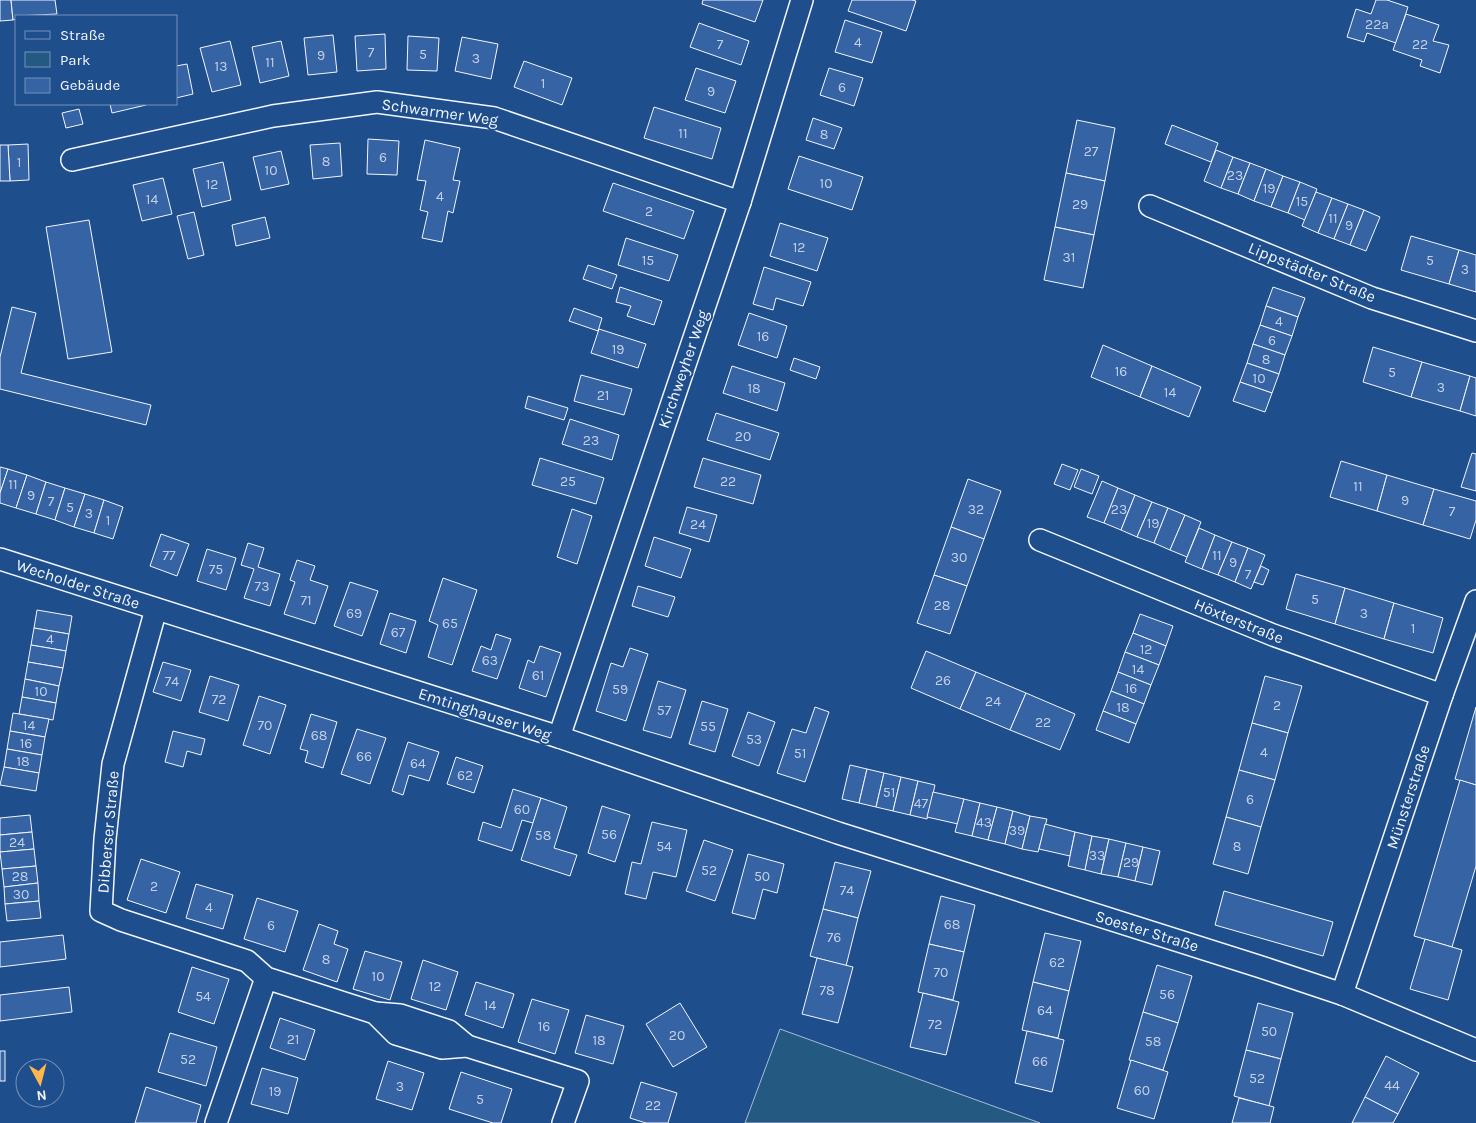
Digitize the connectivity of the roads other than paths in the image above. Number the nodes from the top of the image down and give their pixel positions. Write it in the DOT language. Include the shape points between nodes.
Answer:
graph roads {
  1 [pos="802,0"];
  2 [pos="72,160"];
  3 [pos="740,202"];
  4 [pos="1150,206"];
  5 [pos="1476,331"];
  6 [pos="1040,540"];
  7 [pos="1,564"];
  8 [pos="1476,601"];
  9 [pos="156,608"];
  10 [pos="1471,630"];
  11 [pos="1442,695"];
  12 [pos="559,737"];
  13 [pos="812,824"];
  14 [pos="266,978"];
  15 [pos="1342,994"];
  16 [pos="1476,1050"];
  17 [pos="216,1123"];
  18 [pos="563,1123"];
  1 -- 3 [label="street, Kirchweyher Weg"];
  2 -- 3 [label="street, Schwarmer Weg" via="272,116 377,102 494,118"];
  3 -- 12 [label="street, Kirchweyher Weg"];
  4 -- 5 [label="street, Lippstädter Straße" via="1372,298"];
  6 -- 11 [label="street, Höxterstraße" via="1273,636"];
  7 -- 9 [label="street, Wecholder Straße"];
  8 -- 10 [label="street, Münsterstraße"];
  9 -- 12 [label="street, Emtinghauser Weg"];
  9 -- 14 [label="street, Dibberser Straße" via="113,764 101,911 247,961"];
  10 -- 11 [label="street, Münsterstraße"];
  11 -- 15 [label="street, Münsterstraße"];
  12 -- 13 [label="street, Emtinghauser Weg"];
  13 -- 15 [label="street, Soester Straße"];
  14 -- 17 [label="street"];
  14 -- 18 [label="street, Dibberser Straße" via="375,1013 396,1034 442,1048 467,1046 578,1081"];
  15 -- 16 [label="street, Soester Straße"];
}
